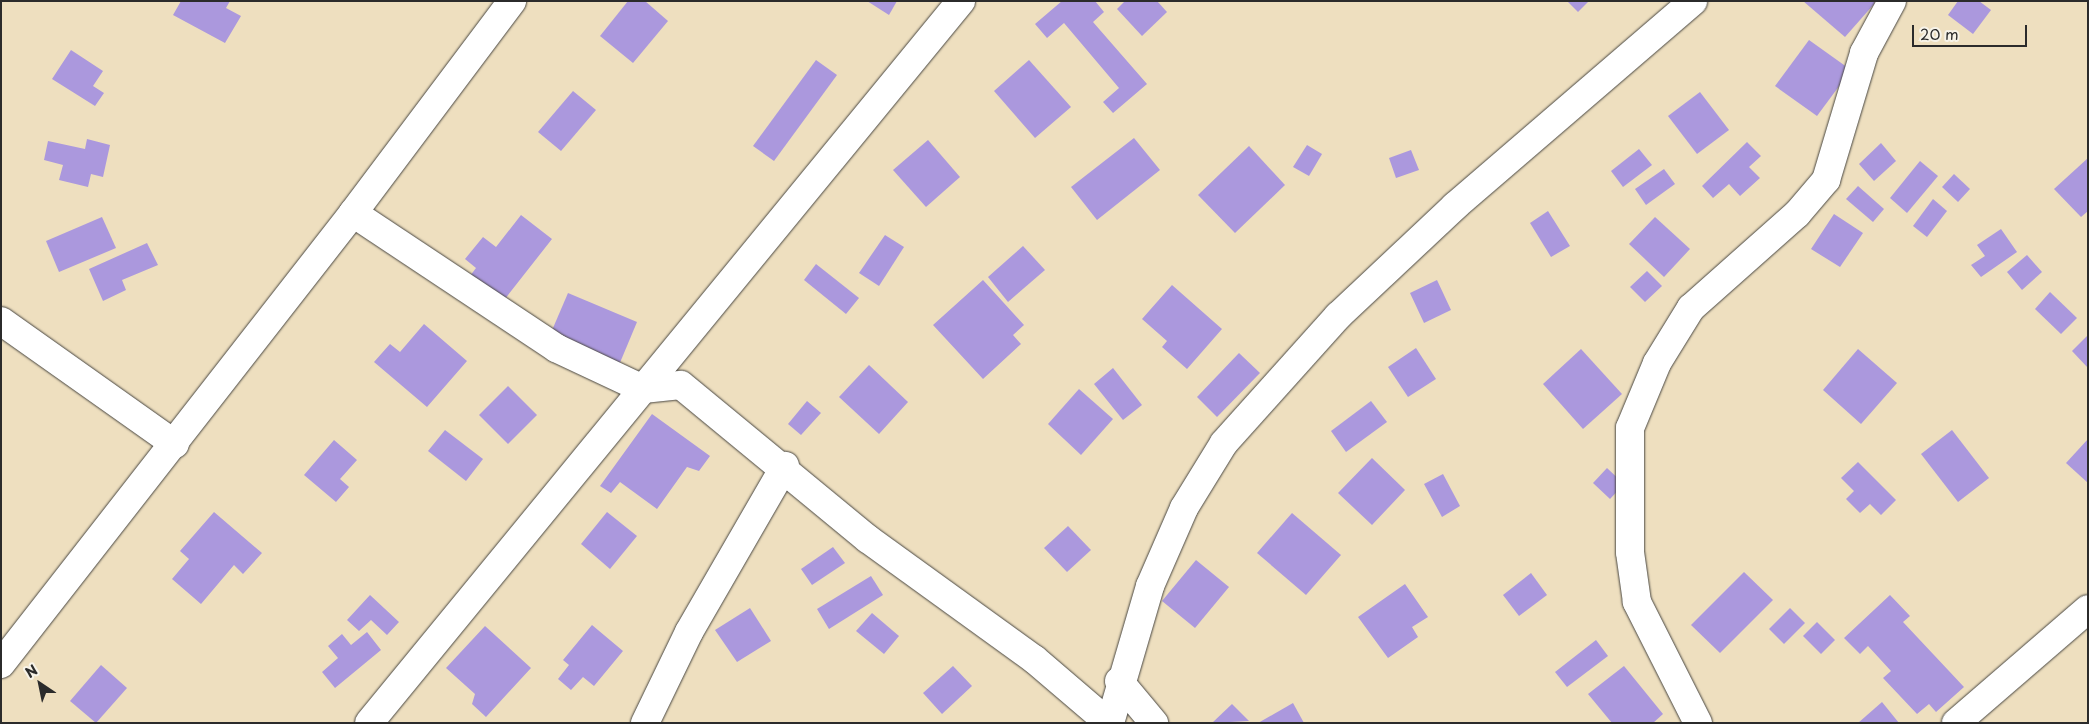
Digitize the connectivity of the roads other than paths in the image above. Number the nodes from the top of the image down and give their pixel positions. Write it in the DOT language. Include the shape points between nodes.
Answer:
graph roads {
  1 [pos="512,1"];
  2 [pos="961,1"];
  3 [pos="1693,1"];
  4 [pos="1892,1"];
  5 [pos="354,213"];
  6 [pos="1,321"];
  7 [pos="643,389"];
  8 [pos="175,444"];
  9 [pos="785,466"];
  10 [pos="2088,609"];
  11 [pos="1,664"];
  12 [pos="1119,680"];
  13 [pos="369,723"];
  14 [pos="645,723"];
  15 [pos="1109,723"];
  16 [pos="1154,723"];
  17 [pos="1698,723"];
  18 [pos="1956,723"];
  1 -- 5 [label="street"];
  2 -- 7 [label="street"];
  3 -- 12 [label="street" via="1455,206 1338,316 1224,443 1184,508 1150,586"];
  4 -- 17 [label="street" via="1864,53 1826,180 1797,214 1691,308 1657,363 1630,428 1630,552 1637,602"];
  5 -- 7 [label="street" via="526,331"];
  5 -- 8 [label="street"];
  6 -- 8 [label="street"];
  7 -- 9 [label="street" via="682,385"];
  7 -- 13 [label="street"];
  8 -- 11 [label="street"];
  9 -- 14 [label="street" via="689,632"];
  9 -- 15 [label="street" via="868,539 1034,659"];
  10 -- 18 [label="street"];
  12 -- 15 [label="street"];
  12 -- 16 [label="street"];
}
